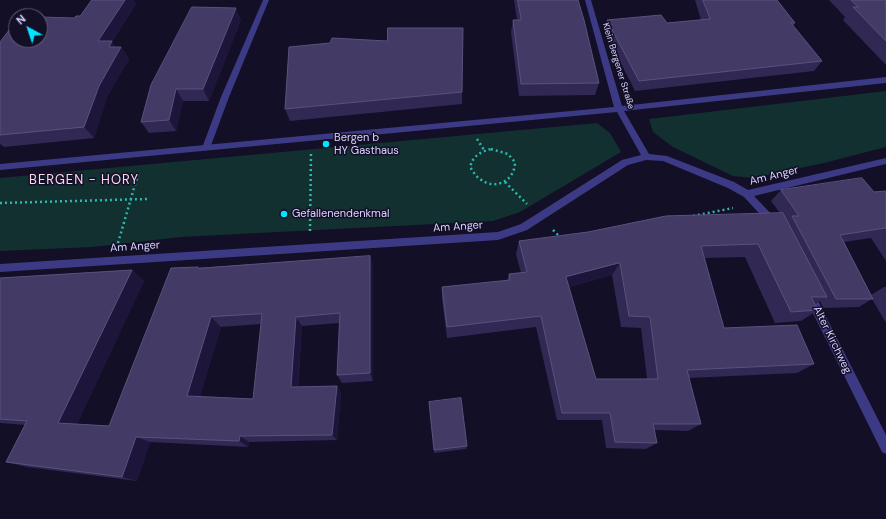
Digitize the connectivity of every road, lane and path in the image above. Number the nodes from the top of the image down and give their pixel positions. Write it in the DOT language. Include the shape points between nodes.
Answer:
graph roads {
  1 [pos="266,0"];
  2 [pos="588,0"];
  3 [pos="886,80"];
  4 [pos="619,109"];
  5 [pos="311,138"];
  6 [pos="206,148"];
  7 [pos="145,153"];
  8 [pos="646,157"];
  9 [pos="886,161"];
  10 [pos="0,167"];
  11 [pos="505,182"];
  12 [pos="747,194"];
  13 [pos="147,199"];
  14 [pos="130,201"];
  15 [pos="0,203"];
  16 [pos="540,217"];
  17 [pos="688,217"];
  18 [pos="777,230"];
  19 [pos="563,240"];
  20 [pos="309,248"];
  21 [pos="112,261"];
  22 [pos="0,268"];
  23 [pos="805,286"];
  24 [pos="886,448"];
  1 -- 6 [label="street"];
  2 -- 4 [label="street, Klein Bergener Straße"];
  3 -- 4 [label="street"];
  4 -- 5 [label="street"];
  4 -- 8 [label="street, Klein Bergener Straße"];
  5 -- 6 [label="street"];
  5 -- 20 [label="path"];
  6 -- 7 [label="street"];
  7 -- 10 [label="street"];
  7 -- 14 [label="path"];
  8 -- 12 [label="street, Am Anger" via="664,158"];
  8 -- 16 [label="street, Am Anger" via="625,162"];
  9 -- 12 [label="street, Am Anger"];
  11 -- 11 [label="path" via="514,175 516,165 512,157 502,151 491,149 472,158 470,167 474,176 483,182"];
  11 -- 16 [label="path"];
  12 -- 17 [label="path" via="743,206"];
  12 -- 18 [label="street" via="774,223"];
  13 -- 14 [label="path"];
  14 -- 15 [label="path"];
  14 -- 21 [label="path"];
  16 -- 19 [label="path"];
  16 -- 20 [label="street, Am Anger" via="524,227 498,236"];
  20 -- 21 [label="street, Am Anger"];
  21 -- 22 [label="street, Am Anger"];
  23 -- 24 [label="street, Alter Kirchweg"];
}
